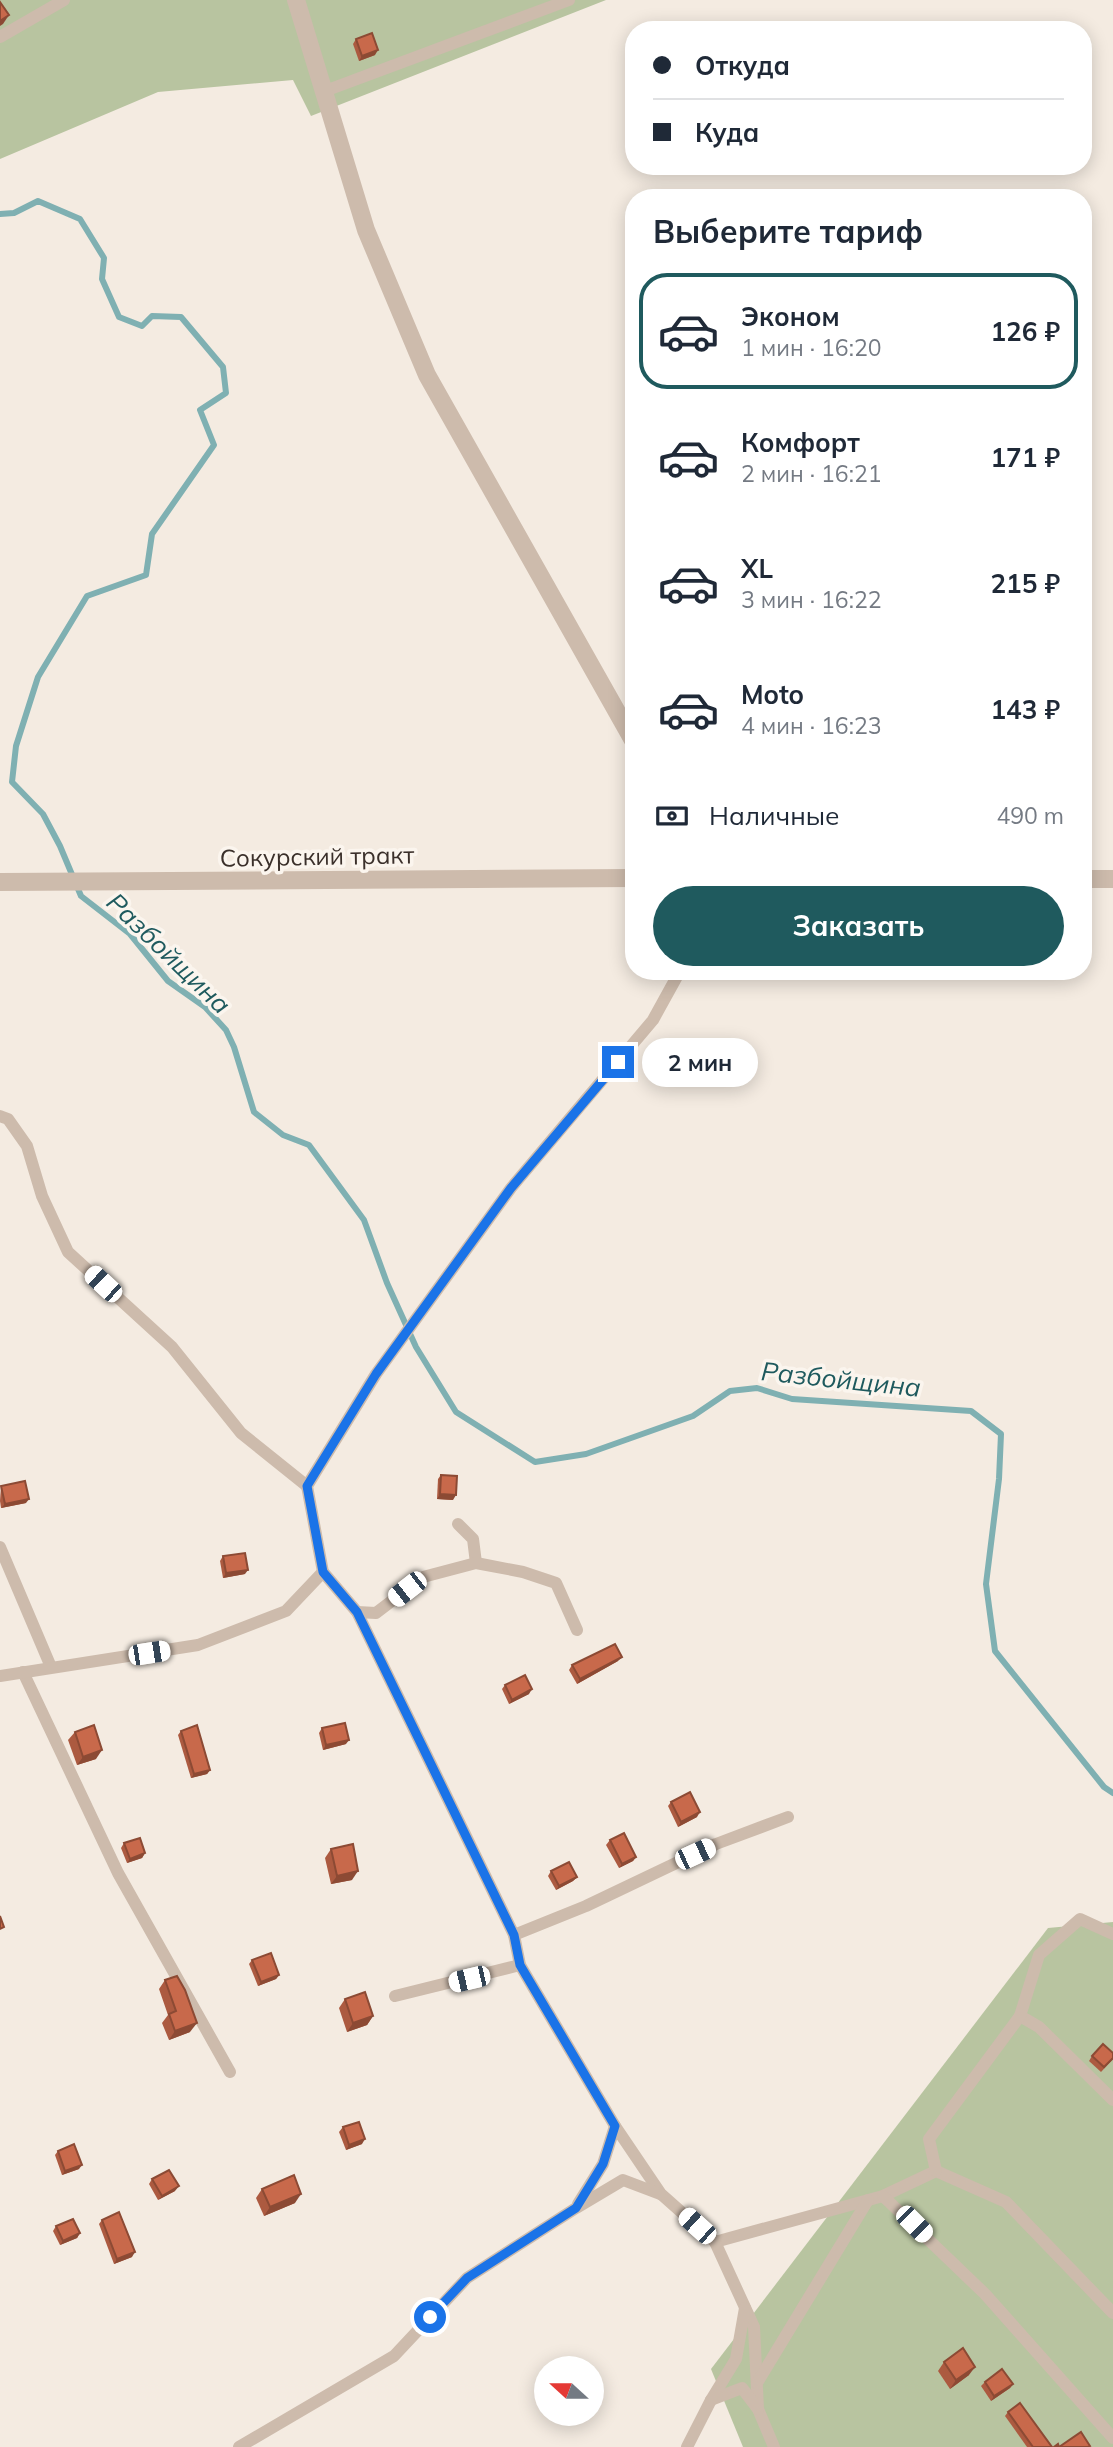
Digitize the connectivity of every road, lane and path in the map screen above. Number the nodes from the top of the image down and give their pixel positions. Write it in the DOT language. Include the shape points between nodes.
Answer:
graph roads {
  1 [pos="64,0"];
  2 [pos="296,0"];
  3 [pos="569,0"];
  4 [pos="0,37"];
  5 [pos="325,91"];
  6 [pos="625,726"];
  7 [pos="625,878"];
  8 [pos="1092,879"];
  9 [pos="1113,879"];
  10 [pos="0,882"];
  11 [pos="675,980"];
  12 [pos="0,1116"];
  13 [pos="307,1486"];
  14 [pos="458,1524"];
  15 [pos="0,1547"];
  16 [pos="475,1563"];
  17 [pos="323,1572"];
  18 [pos="357,1612"];
  19 [pos="577,1630"];
  20 [pos="51,1667"];
  21 [pos="23,1672"];
  22 [pos="0,1676"];
  23 [pos="788,1816"];
  24 [pos="1113,1934"];
  25 [pos="514,1935"];
  26 [pos="520,1965"];
  27 [pos="395,1996"];
  28 [pos="1020,2016"];
  29 [pos="230,2072"];
  30 [pos="1113,2100"];
  31 [pos="615,2126"];
  32 [pos="936,2171"];
  33 [pos="661,2194"];
  34 [pos="883,2196"];
  35 [pos="868,2200"];
  36 [pos="576,2208"];
  37 [pos="715,2242"];
  38 [pos="745,2308"];
  39 [pos="1113,2313"];
  40 [pos="757,2384"];
  41 [pos="711,2399"];
  42 [pos="758,2409"];
  43 [pos="1113,2438"];
  44 [pos="239,2447"];
  45 [pos="687,2447"];
  46 [pos="774,2447"];
  1 -- 4 [label="lane"];
  2 -- 5 [label="street"];
  3 -- 5 [label="lane"];
  5 -- 6 [label="street" via="366,230 427,375"];
  7 -- 10 [label="street, Сокурский тракт"];
  8 -- 9 [label="street"];
  11 -- 13 [label="lane" via="653,1020 503,1199 376,1374"];
  12 -- 13 [label="lane" via="8,1119 27,1146 42,1196 68,1252 172,1348 241,1433"];
  13 -- 17 [label="lane"];
  14 -- 16 [label="lane" via="473,1539"];
  15 -- 20 [label="lane"];
  16 -- 18 [label="lane" via="423,1577 376,1613"];
  16 -- 19 [label="lane" via="556,1583"];
  17 -- 18 [label="lane"];
  17 -- 20 [label="lane" via="286,1611 198,1645"];
  18 -- 25 [label="lane"];
  20 -- 21 [label="lane"];
  21 -- 22 [label="lane"];
  21 -- 29 [label="lane" via="118,1873"];
  23 -- 25 [label="lane"];
  24 -- 28 [label="lane" via="1080,1919 1039,1955"];
  25 -- 26 [label="lane"];
  26 -- 27 [label="lane"];
  26 -- 31 [label="lane"];
  28 -- 30 [label="lane" via="1039,2027"];
  28 -- 32 [label="lane" via="929,2139"];
  31 -- 33 [label="lane"];
  31 -- 36 [label="lane" via="603,2164"];
  32 -- 34 [label="lane"];
  32 -- 39 [label="lane" via="1006,2202"];
  33 -- 36 [label="lane" via="623,2180"];
  33 -- 37 [label="lane"];
  34 -- 35 [label="lane"];
  34 -- 43 [label="lane" via="985,2294"];
  35 -- 37 [label="lane"];
  35 -- 40 [label="lane"];
  36 -- 44 [label="lane" via="467,2278 394,2356"];
  37 -- 38 [label="lane"];
  38 -- 40 [label="lane" via="754,2327"];
  38 -- 41 [label="lane" via="736,2359"];
  40 -- 42 [label="lane"];
  41 -- 42 [label="lane" via="742,2388"];
  41 -- 45 [label="lane"];
  42 -- 46 [label="lane"];
}
